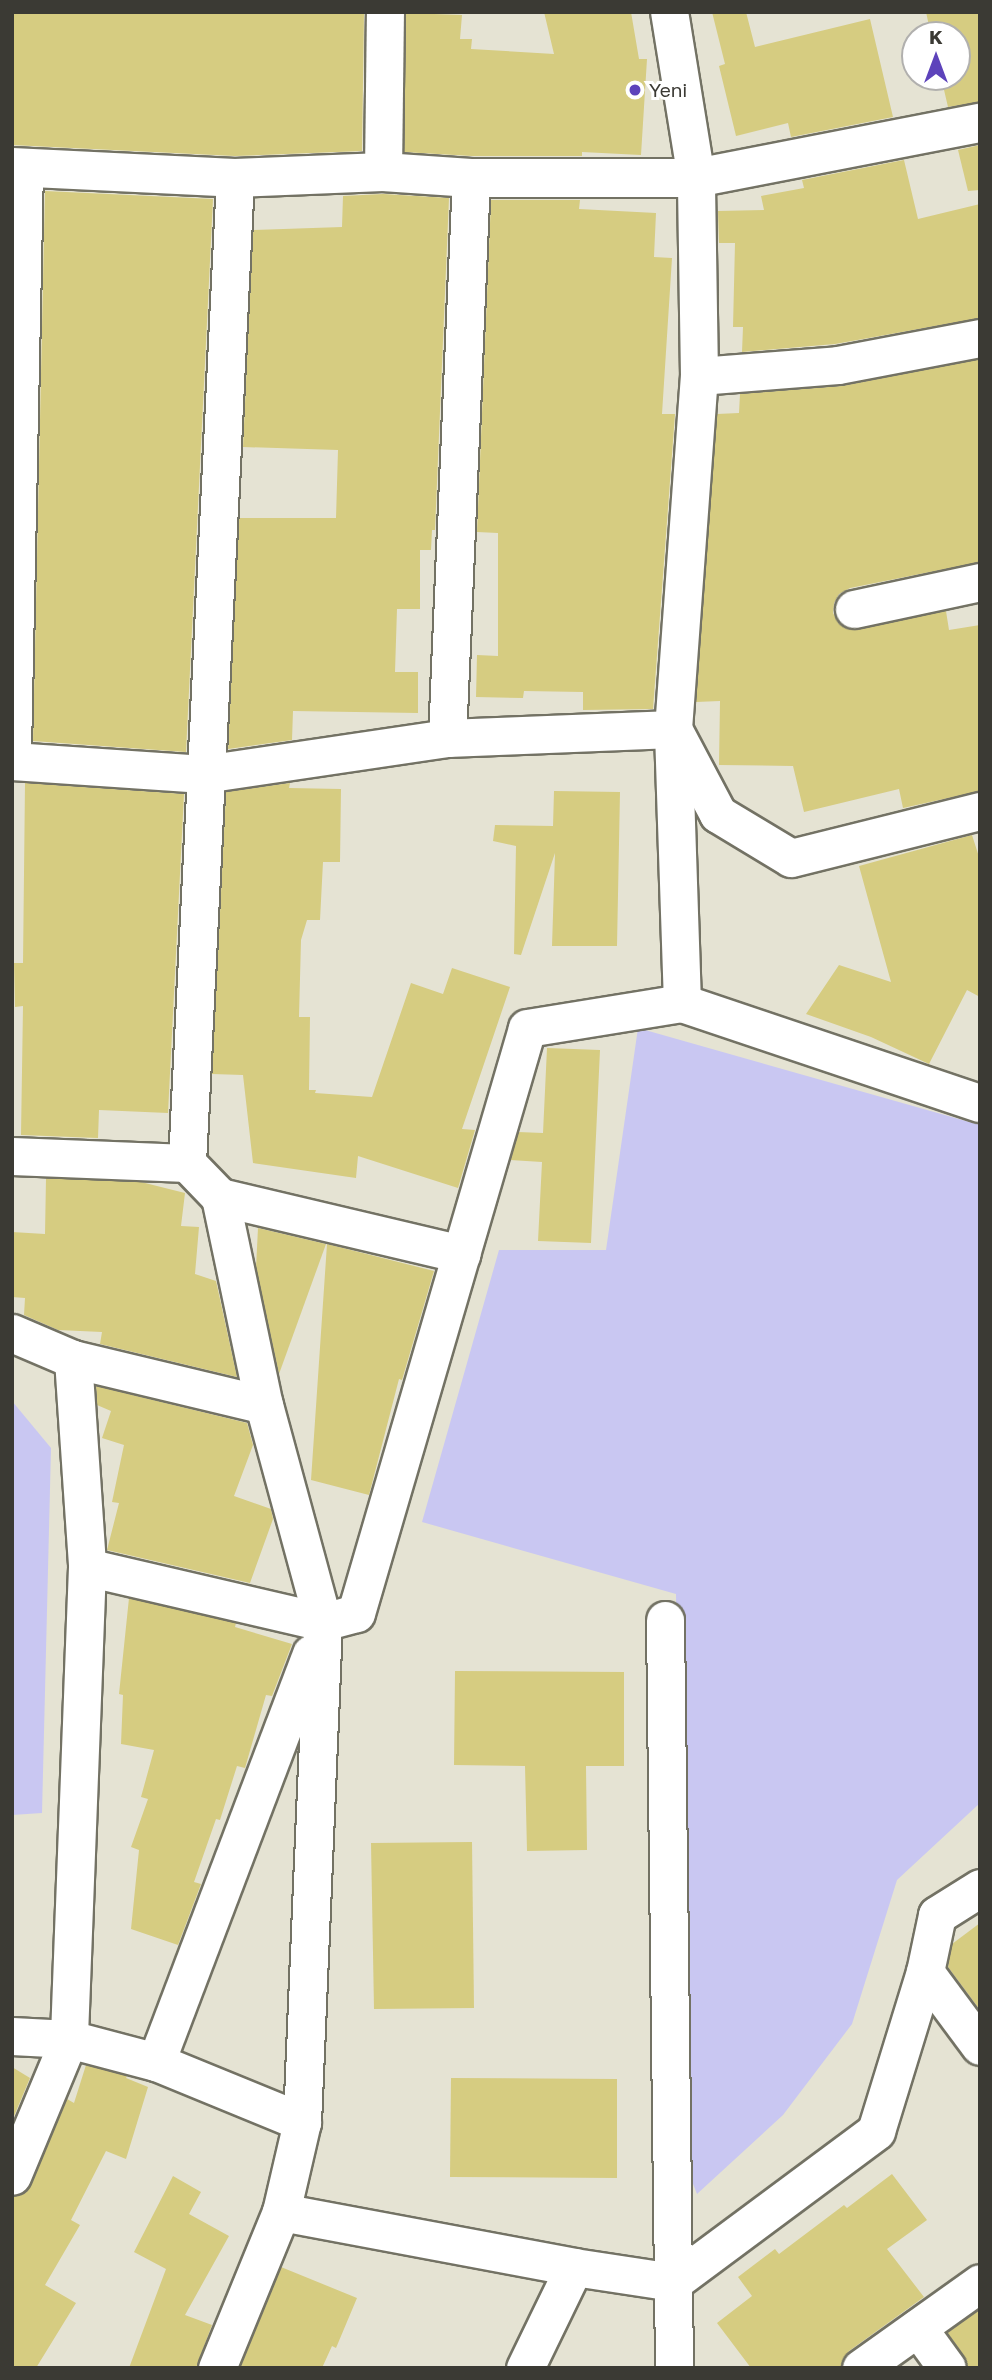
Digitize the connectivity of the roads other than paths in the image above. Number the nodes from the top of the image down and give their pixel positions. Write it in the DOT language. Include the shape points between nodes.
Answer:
graph roads {
  1 [pos="385,12"];
  2 [pos="669,12"];
  3 [pos="980,123"];
  4 [pos="18,167"];
  5 [pos="383,172"];
  6 [pos="235,178"];
  7 [pos="471,178"];
  8 [pos="696,178"];
  9 [pos="980,338"];
  10 [pos="699,376"];
  11 [pos="980,582"];
  12 [pos="854,609"];
  13 [pos="674,729"];
  14 [pos="447,738"];
  15 [pos="12,750"];
  16 [pos="12,761"];
  17 [pos="204,774"];
  18 [pos="980,811"];
  19 [pos="682,1003"];
  20 [pos="980,1103"];
  21 [pos="12,1156"];
  22 [pos="187,1163"];
  23 [pos="220,1197"];
  24 [pos="461,1254"];
  25 [pos="12,1333"];
  26 [pos="73,1359"];
  27 [pos="264,1405"];
  28 [pos="87,1567"];
  29 [pos="665,1620"];
  30 [pos="323,1622"];
  31 [pos="980,1888"];
  32 [pos="925,1972"];
  33 [pos="12,2036"];
  34 [pos="69,2039"];
  35 [pos="980,2046"];
  36 [pos="156,2062"];
  37 [pos="302,2122"];
  38 [pos="12,2176"];
  39 [pos="281,2212"];
  40 [pos="574,2267"];
  41 [pos="673,2282"];
  42 [pos="980,2284"];
  43 [pos="918,2328"];
  44 [pos="217,2368"];
  45 [pos="525,2368"];
  46 [pos="674,2368"];
  47 [pos="861,2368"];
  48 [pos="947,2368"];
  1 -- 5 [label="street"];
  2 -- 8 [label="street"];
  3 -- 8 [label="street"];
  4 -- 6 [label="street"];
  4 -- 15 [label="street"];
  5 -- 6 [label="street"];
  5 -- 7 [label="street"];
  6 -- 17 [label="street"];
  7 -- 8 [label="street"];
  7 -- 14 [label="street"];
  8 -- 10 [label="street"];
  9 -- 10 [label="street" via="838,365"];
  10 -- 13 [label="street"];
  11 -- 12 [label="street"];
  13 -- 14 [label="street"];
  13 -- 18 [label="street" via="718,814 791,858"];
  13 -- 19 [label="street"];
  14 -- 17 [label="street"];
  16 -- 17 [label="street"];
  17 -- 22 [label="street"];
  19 -- 20 [label="street"];
  19 -- 24 [label="street" via="527,1028"];
  21 -- 22 [label="street"];
  22 -- 23 [label="street"];
  23 -- 24 [label="street"];
  23 -- 27 [label="street"];
  24 -- 30 [label="street" via="356,1613"];
  25 -- 26 [label="street"];
  26 -- 27 [label="street"];
  26 -- 28 [label="street"];
  27 -- 30 [label="street"];
  28 -- 30 [label="street"];
  28 -- 34 [label="street"];
  29 -- 41 [label="street"];
  30 -- 36 [label="street"];
  30 -- 37 [label="street"];
  31 -- 32 [label="street" via="937,1915"];
  32 -- 35 [label="street"];
  32 -- 41 [label="street" via="876,2131"];
  33 -- 34 [label="street"];
  34 -- 36 [label="street"];
  34 -- 38 [label="street"];
  36 -- 37 [label="street"];
  37 -- 39 [label="street"];
  39 -- 40 [label="street"];
  39 -- 44 [label="street"];
  40 -- 41 [label="street"];
  40 -- 45 [label="street"];
  41 -- 46 [label="street"];
  42 -- 43 [label="street"];
  43 -- 47 [label="street"];
  43 -- 48 [label="street"];
}
